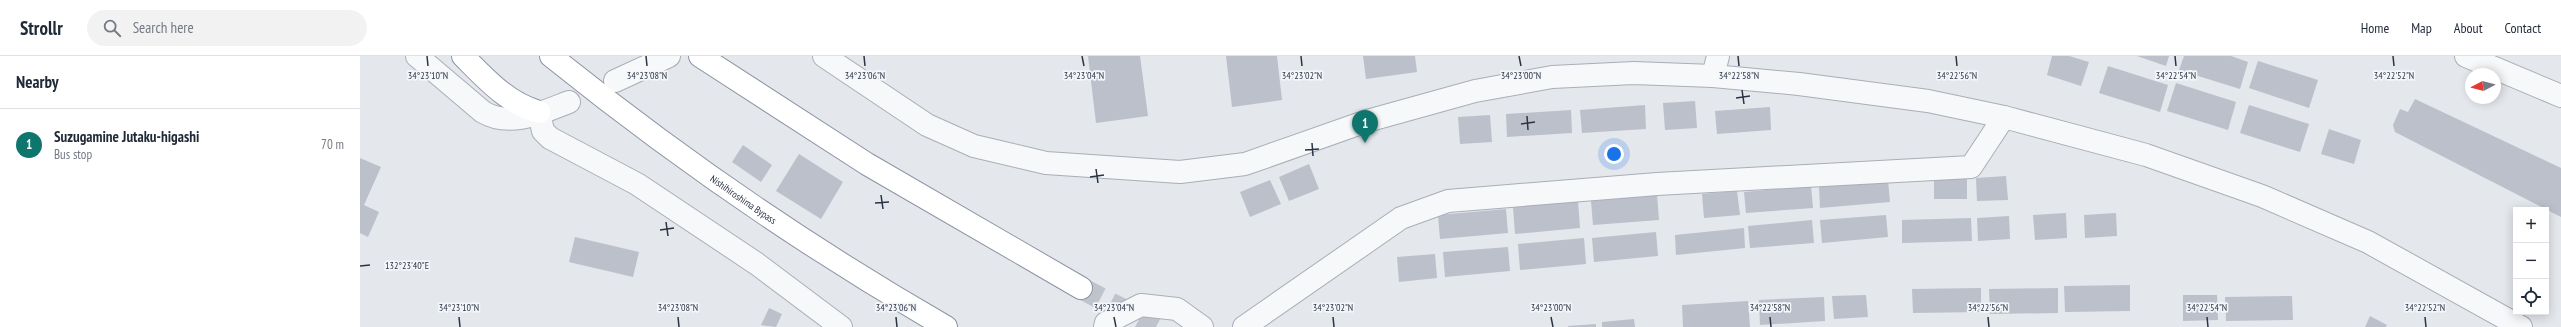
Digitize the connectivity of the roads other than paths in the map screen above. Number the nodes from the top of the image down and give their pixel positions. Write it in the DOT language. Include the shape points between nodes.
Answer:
graph roads {
  1 [pos="417,56"];
  2 [pos="463,56"];
  3 [pos="551,56"];
  4 [pos="669,56"];
  5 [pos="700,56"];
  6 [pos="824,56"];
  7 [pos="2466,56"];
  8 [pos="1716,66"];
  9 [pos="615,81"];
  10 [pos="2561,96"];
  11 [pos="569,102"];
  12 [pos="539,112"];
  13 [pos="2004,117"];
  14 [pos="1081,288"];
  15 [pos="841,327"];
  16 [pos="946,327"];
  17 [pos="1105,327"];
  18 [pos="1202,327"];
  19 [pos="1244,327"];
  20 [pos="2521,327"];
  1 -- 12 [label="street" via="492,118 515,119"];
  2 -- 12 [label="highway" via="502,94 515,103"];
  3 -- 16 [label="highway, Nishihiroshima Bypass" via="605,100 771,219 869,283"];
  4 -- 9 [label="street"];
  5 -- 14 [label="highway" via="867,164"];
  6 -- 8 [label="street" via="928,125 974,146 1046,163 1180,172 1245,164 1367,121 1475,91 1552,77"];
  7 -- 10 [label="street"];
  8 -- 13 [label="street" via="1799,84 1928,101"];
  11 -- 12 [label="street"];
  12 -- 15 [label="street" via="543,131 550,138 637,184 757,264"];
  13 -- 19 [label="street" via="1971,167 1658,184 1448,202 1400,218"];
  13 -- 20 [label="street" via="2146,155 2262,196 2368,242"];
  17 -- 18 [label="street" via="1106,323 1141,305 1177,309"];
}
